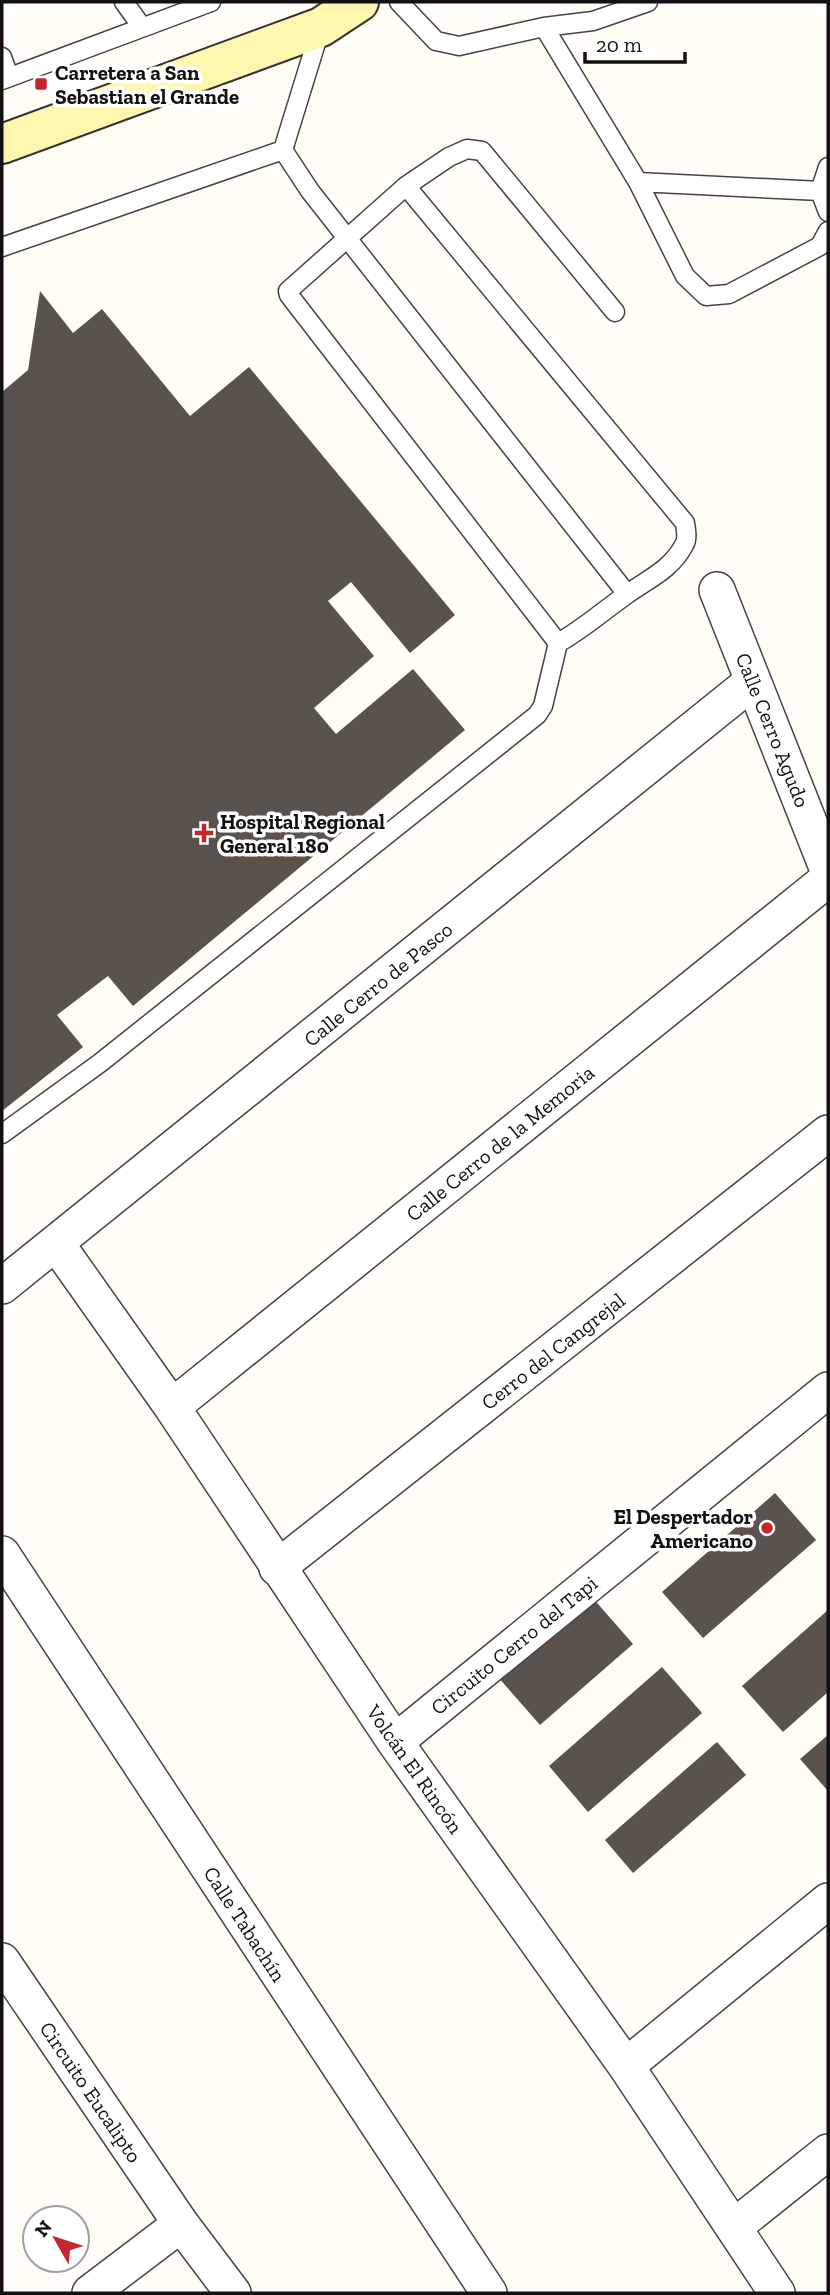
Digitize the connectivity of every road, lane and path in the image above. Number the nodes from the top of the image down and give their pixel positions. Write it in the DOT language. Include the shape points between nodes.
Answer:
graph roads {
  1 [pos="124,2"];
  2 [pos="211,2"];
  3 [pos="359,2"];
  4 [pos="399,2"];
  5 [pos="648,2"];
  6 [pos="142,27"];
  7 [pos="321,27"];
  8 [pos="544,27"];
  9 [pos="2,57"];
  10 [pos="5,78"];
  11 [pos="2,144"];
  12 [pos="283,150"];
  13 [pos="828,167"];
  14 [pos="638,182"];
  15 [pos="406,186"];
  16 [pos="820,191"];
  17 [pos="828,212"];
  18 [pos="828,231"];
  19 [pos="347,239"];
  20 [pos="2,247"];
  21 [pos="615,312"];
  22 [pos="717,590"];
  23 [pos="627,594"];
  24 [pos="558,643"];
  25 [pos="753,681"];
  26 [pos="828,870"];
  27 [pos="828,879"];
  28 [pos="828,1133"];
  29 [pos="2,1134"];
  30 [pos="55,1243"];
  31 [pos="2,1286"];
  32 [pos="828,1391"];
  33 [pos="172,1407"];
  34 [pos="2,1555"];
  35 [pos="277,1568"];
  36 [pos="395,1742"];
  37 [pos="828,1901"];
  38 [pos="2,1961"];
  39 [pos="626,2066"];
  40 [pos="828,2152"];
  41 [pos="181,2224"];
  42 [pos="734,2227"];
  43 [pos="90,2293"];
  44 [pos="233,2293"];
  45 [pos="489,2293"];
  46 [pos="777,2293"];
  1 -- 6 [label="lane"];
  2 -- 6 [label="lane"];
  3 -- 7 [label="main road"];
  4 -- 8 [label="lane" via="436,41 459,46"];
  5 -- 8 [label="lane" via="593,21"];
  6 -- 10 [label="lane"];
  7 -- 11 [label="main road"];
  7 -- 12 [label="lane"];
  8 -- 14 [label="lane"];
  9 -- 10 [label="lane"];
  12 -- 19 [label="lane"];
  12 -- 20 [label="lane"];
  13 -- 16 [label="lane"];
  14 -- 16 [label="lane"];
  14 -- 18 [label="lane" via="685,276 706,296 729,294 820,246"];
  15 -- 19 [label="lane"];
  15 -- 21 [label="lane" via="449,157 467,149 482,151"];
  15 -- 23 [label="lane" via="685,523 686,542 675,559 659,576"];
  16 -- 17 [label="lane"];
  19 -- 23 [label="lane"];
  19 -- 24 [label="lane" via="290,287 289,295"];
  22 -- 25 [label="street, Calle Cerro Agudo"];
  23 -- 24 [label="lane"];
  24 -- 29 [label="lane" via="537,715 100,1063"];
  25 -- 26 [label="street, Calle Cerro Agudo"];
  25 -- 30 [label="street, Calle Cerro de Pasco"];
  27 -- 33 [label="street, Calle Cerro de la Memoria"];
  28 -- 35 [label="street, Cerro del Cangrejal"];
  30 -- 31 [label="street, Calle Cerro de Pasco"];
  30 -- 33 [label="street, Volcán El Rincón"];
  32 -- 36 [label="street, Circuito Cerro del Tapi"];
  33 -- 35 [label="street, Volcán El Rincón"];
  34 -- 45 [label="street, Calle Tabachín"];
  35 -- 36 [label="street, Volcán El Rincón"];
  36 -- 39 [label="street, Volcán El Rincón"];
  37 -- 39 [label="street"];
  38 -- 41 [label="street, Circuito Eucalipto"];
  39 -- 42 [label="street, Volcán El Rincón"];
  40 -- 42 [label="street"];
  41 -- 43 [label="street"];
  41 -- 44 [label="street, Circuito Eucalipto"];
  42 -- 46 [label="street, Volcán El Rincón"];
}
